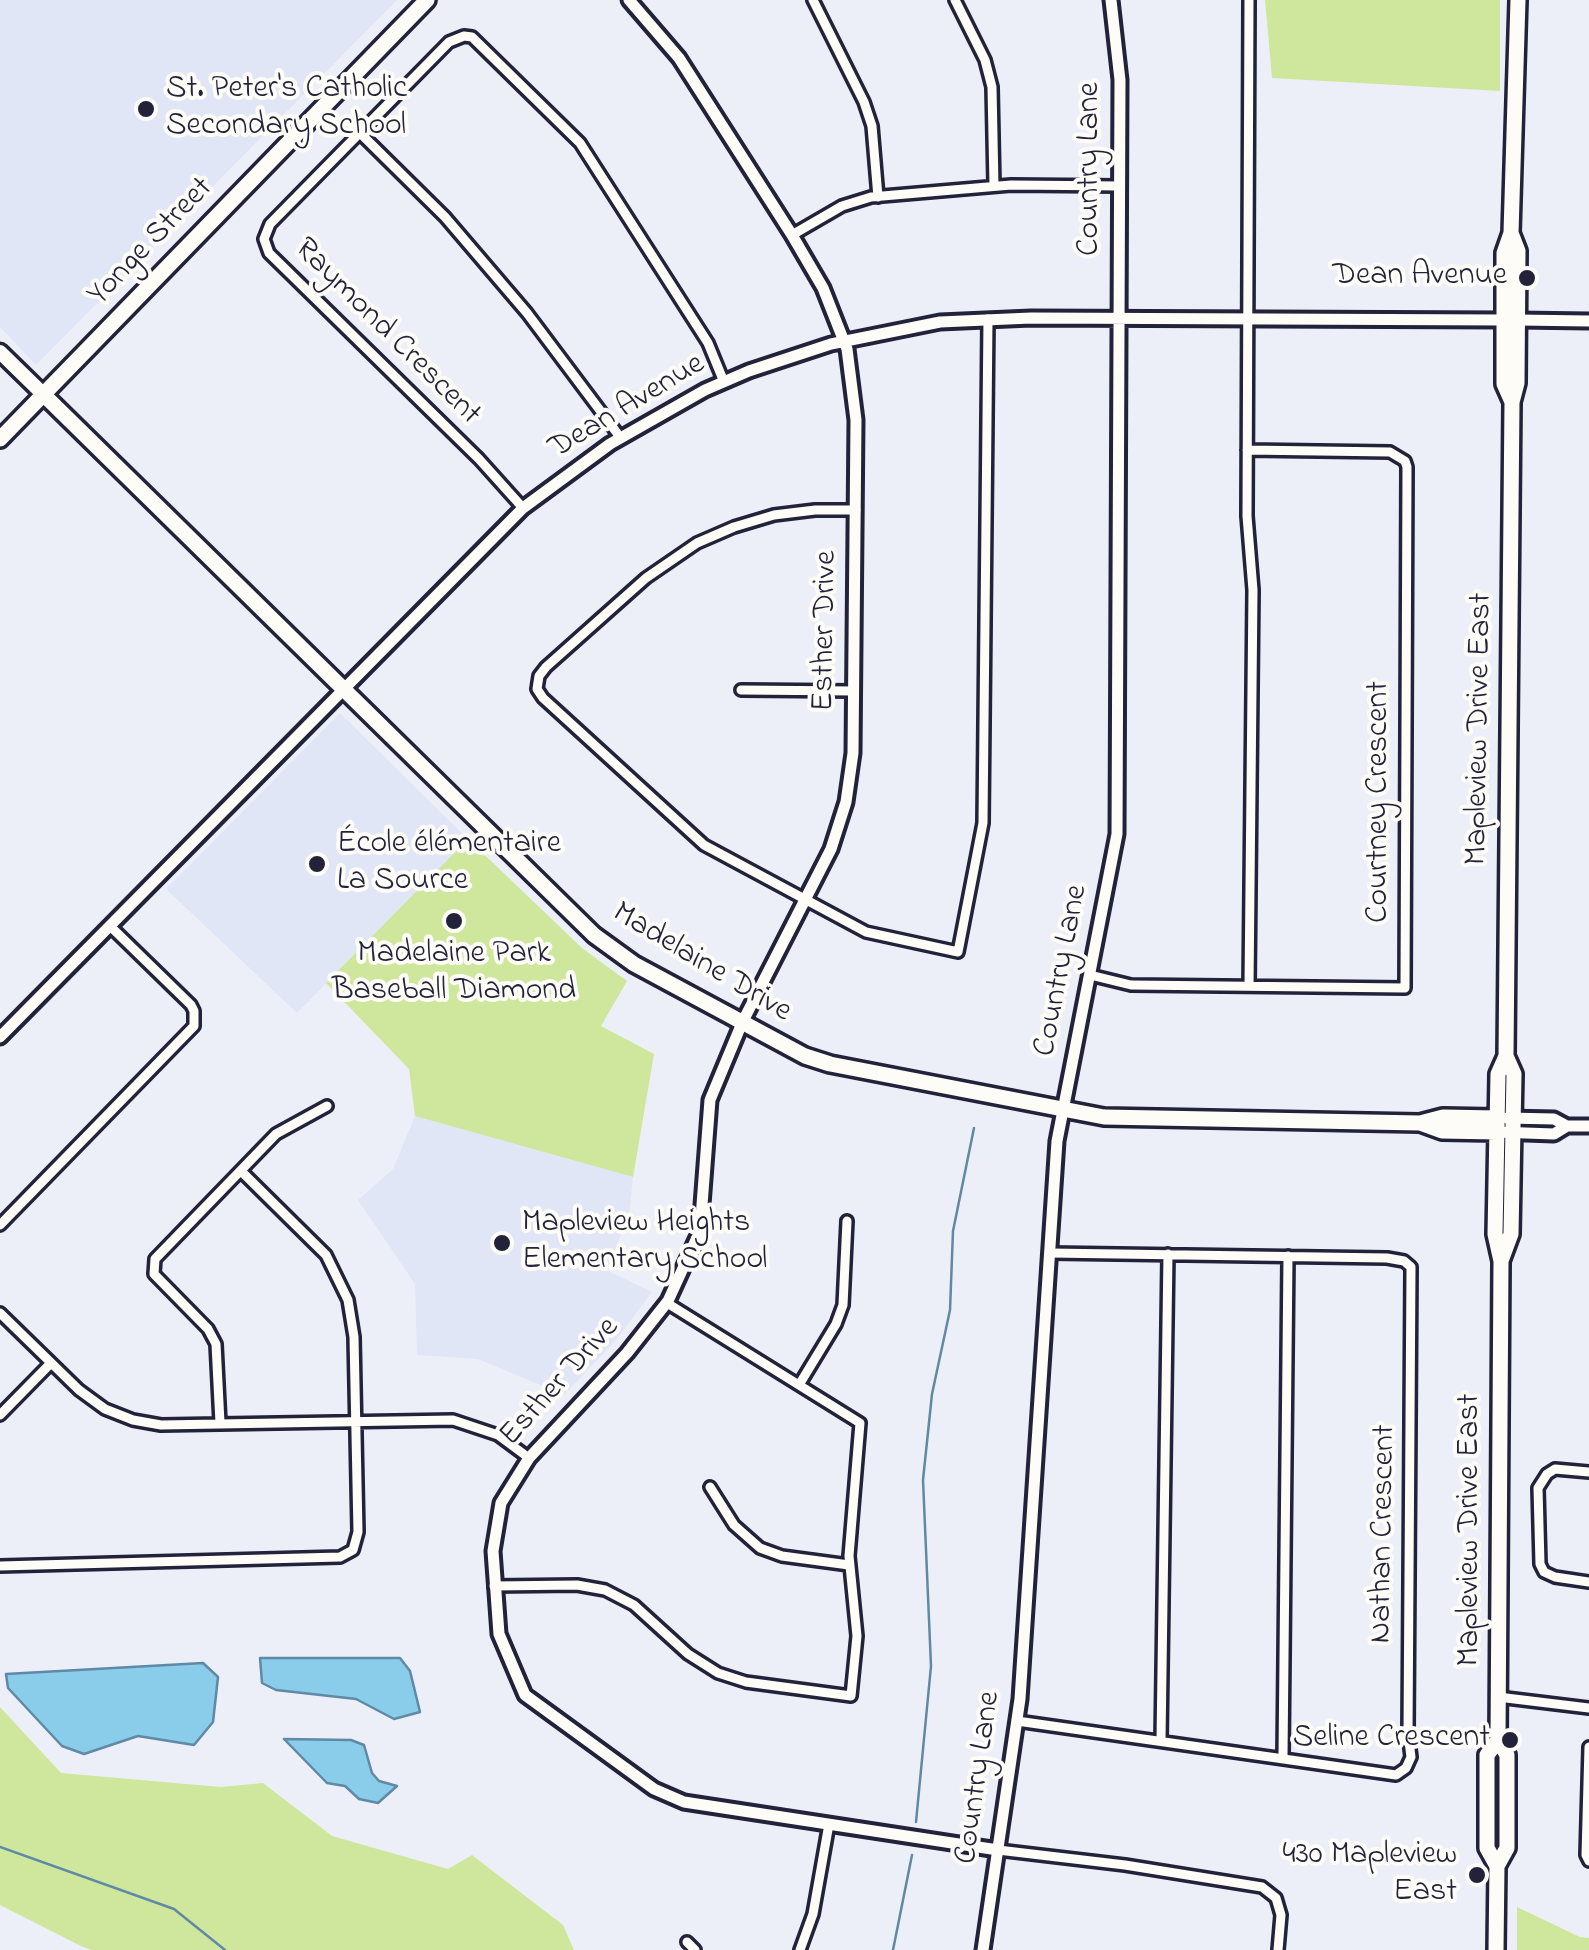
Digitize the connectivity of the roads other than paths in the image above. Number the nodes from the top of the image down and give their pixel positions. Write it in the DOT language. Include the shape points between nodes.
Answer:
graph roads {
  1 [pos="428,0"];
  2 [pos="630,0"];
  3 [pos="813,0"];
  4 [pos="955,0"];
  5 [pos="1111,0"];
  6 [pos="1249,0"];
  7 [pos="1518,0"];
  8 [pos="360,133"];
  9 [pos="994,186"];
  10 [pos="1120,186"];
  11 [pos="878,196"];
  12 [pos="792,235"];
  13 [pos="1119,318"];
  14 [pos="1248,319"];
  15 [pos="988,320"];
  16 [pos="1511,320"];
  17 [pos="1589,320"];
  18 [pos="844,340"];
  19 [pos="0,352"];
  20 [pos="724,382"];
  21 [pos="43,394"];
  22 [pos="620,437"];
  23 [pos="0,440"];
  24 [pos="1247,450"];
  25 [pos="523,508"];
  26 [pos="856,510"];
  27 [pos="342,689"];
  28 [pos="741,690"];
  29 [pos="854,690"];
  30 [pos="806,900"];
  31 [pos="110,926"];
  32 [pos="1090,975"];
  33 [pos="1248,986"];
  34 [pos="742,1022"];
  35 [pos="0,1037"];
  36 [pos="327,1106"];
  37 [pos="1063,1109"];
  38 [pos="1505,1125"];
  39 [pos="1589,1126"];
  40 [pos="241,1170"];
  41 [pos="848,1221"];
  42 [pos="0,1225"];
  43 [pos="1050,1253"];
  44 [pos="1168,1254"];
  45 [pos="1288,1256"];
  46 [pos="667,1303"];
  47 [pos="0,1313"];
  48 [pos="51,1363"];
  49 [pos="799,1385"];
  50 [pos="0,1416"];
  51 [pos="355,1420"];
  52 [pos="220,1424"];
  53 [pos="528,1458"];
  54 [pos="1589,1472"];
  55 [pos="710,1487"];
  56 [pos="849,1565"];
  57 [pos="0,1566"];
  58 [pos="1589,1582"];
  59 [pos="494,1586"];
  60 [pos="1498,1697"];
  61 [pos="1589,1708"];
  62 [pos="1017,1721"];
  63 [pos="1161,1740"];
  64 [pos="1589,1748"];
  65 [pos="1283,1757"];
  66 [pos="829,1824"];
  67 [pos="998,1850"];
  68 [pos="1589,1861"];
  69 [pos="800,1950"];
  70 [pos="983,1950"];
  71 [pos="1278,1950"];
  72 [pos="1496,1950"];
  1 -- 21 [label="main road, Yonge Street"];
  2 -- 12 [label="street, Esther Drive" via="679,58"];
  3 -- 11 [label="street" via="872,126"];
  4 -- 9 [label="street" via="992,86"];
  5 -- 10 [label="street, Country Lane" via="1120,64"];
  6 -- 14 [label="street"];
  7 -- 16 [label="main road, Mapleview Drive East" via="1511,234 1518,251"];
  8 -- 20 [label="street, Raymond Crescent" via="449,42 472,36 580,142 708,343"];
  8 -- 22 [label="street" via="492,272"];
  8 -- 25 [label="street, Raymond Crescent" via="270,224 266,248"];
  9 -- 10 [label="street"];
  9 -- 11 [label="street"];
  10 -- 13 [label="street, Country Lane"];
  11 -- 12 [label="street" via="846,204"];
  12 -- 18 [label="street, Esther Drive"];
  13 -- 14 [label="street, Dean Avenue"];
  13 -- 15 [label="street, Dean Avenue"];
  13 -- 32 [label="street, Country Lane" via="1117,834"];
  14 -- 16 [label="street, Dean Avenue"];
  14 -- 24 [label="street"];
  15 -- 18 [label="street, Dean Avenue"];
  15 -- 30 [label="street" via="983,822 958,952 873,935"];
  16 -- 17 [label="street, Dean Avenue"];
  16 -- 38 [label="main road, Mapleview Drive East" via="1517,383 1506,1056 1514,1074"];
  18 -- 20 [label="street, Dean Avenue"];
  18 -- 26 [label="street, Esther Drive" via="856,400"];
  19 -- 21 [label="main road"];
  20 -- 22 [label="street, Dean Avenue"];
  21 -- 23 [label="main road, Yonge Street"];
  21 -- 27 [label="main road, Madelaine Drive"];
  22 -- 25 [label="street, Dean Avenue"];
  24 -- 33 [label="street"];
  24 -- 33 [label="street, Courtney Crescent" via="1390,452 1404,460 1408,475 1405,988"];
  25 -- 27 [label="street, Dean Avenue"];
  26 -- 29 [label="street, Esther Drive"];
  26 -- 30 [label="street" via="774,516 697,543 646,578 538,679 543,698 692,838"];
  27 -- 31 [label="street, Dean Avenue"];
  27 -- 34 [label="main road, Madelaine Drive" via="607,946"];
  28 -- 29 [label="street"];
  29 -- 30 [label="street, Esther Drive" via="846,802"];
  30 -- 34 [label="street, Esther Drive"];
  31 -- 35 [label="street, Dean Avenue"];
  31 -- 42 [label="street" via="191,1005 194,1026"];
  32 -- 33 [label="street, Courtney Crescent" via="1132,985"];
  32 -- 37 [label="street, Country Lane"];
  34 -- 37 [label="main road, Madelaine Drive" via="820,1062"];
  34 -- 46 [label="street, Esther Drive" via="710,1100 700,1231"];
  36 -- 40 [label="street" via="276,1134"];
  37 -- 38 [label="main road, Madelaine Drive" via="1104,1117 1420,1123 1443,1117"];
  37 -- 43 [label="street, Country Lane"];
  38 -- 39 [label="street, Madelaine Drive" via="1554,1134"];
  38 -- 60 [label="main road, Mapleview Drive East" via="1511,1234 1501,1261"];
  40 -- 51 [label="street" via="316,1243 340,1278 352,1323"];
  40 -- 52 [label="street" via="153,1266 212,1335"];
  41 -- 49 [label="street" via="843,1305"];
  43 -- 44 [label="street, Nathan Crescent"];
  43 -- 62 [label="street, Country Lane"];
  44 -- 45 [label="street, Nathan Crescent"];
  44 -- 63 [label="street"];
  45 -- 65 [label="street"];
  45 -- 65 [label="street, Nathan Crescent" via="1397,1258 1411,1267 1411,1757 1396,1775"];
  46 -- 49 [label="street"];
  46 -- 53 [label="street, Esther Drive"];
  47 -- 48 [label="street"];
  48 -- 50 [label="street"];
  48 -- 52 [label="street" via="119,1416 150,1424"];
  49 -- 56 [label="street" via="860,1423"];
  51 -- 52 [label="street"];
  51 -- 53 [label="street" via="463,1422 498,1435"];
  51 -- 57 [label="street" via="358,1532 347,1555"];
  53 -- 59 [label="street, Esther Drive" via="496,1519"];
  54 -- 58 [label="street" via="1555,1469 1538,1488 1544,1572"];
  55 -- 56 [label="street" via="734,1525 760,1548"];
  56 -- 59 [label="street" via="858,1636 851,1696 722,1674 688,1654 634,1604 606,1590"];
  59 -- 66 [label="street, Esther Drive" via="499,1634 525,1695 654,1789 684,1802"];
  60 -- 61 [label="street"];
  60 -- 72 [label="main road, Mapleview Drive East" via="1498,1740 1487,1755"];
  62 -- 63 [label="street, Nathan Crescent"];
  62 -- 67 [label="street, Country Lane"];
  63 -- 65 [label="street, Nathan Crescent"];
  64 -- 68 [label="street"];
  66 -- 67 [label="street, Esther Drive"];
  66 -- 69 [label="street"];
  67 -- 70 [label="street, Country Lane"];
  67 -- 71 [label="street, Esther Drive" via="1262,1887 1280,1912"];
}
